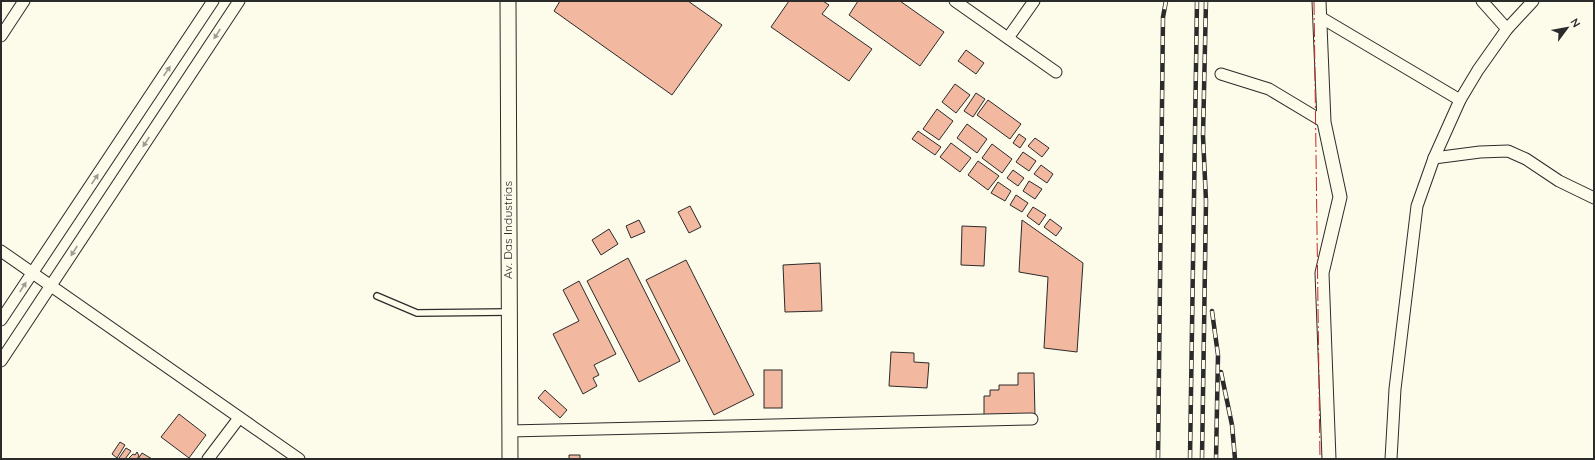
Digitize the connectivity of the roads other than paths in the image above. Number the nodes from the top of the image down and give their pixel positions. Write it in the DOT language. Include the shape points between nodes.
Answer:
graph roads {
  1 [pos="24,1"];
  2 [pos="213,1"];
  3 [pos="239,1"];
  4 [pos="508,1"];
  5 [pos="955,1"];
  6 [pos="1034,1"];
  7 [pos="1319,1"];
  8 [pos="1482,1"];
  9 [pos="1532,1"];
  10 [pos="1320,16"];
  11 [pos="1507,29"];
  12 [pos="1,36"];
  13 [pos="1008,38"];
  14 [pos="1056,72"];
  15 [pos="1221,74"];
  16 [pos="1460,100"];
  17 [pos="1324,122"];
  18 [pos="1434,158"];
  19 [pos="1594,198"];
  20 [pos="1,252"];
  21 [pos="32,273"];
  22 [pos="51,286"];
  23 [pos="377,296"];
  24 [pos="508,312"];
  25 [pos="1,320"];
  26 [pos="1,361"];
  27 [pos="239,418"];
  28 [pos="1032,419"];
  29 [pos="509,431"];
  30 [pos="208,459"];
  31 [pos="299,459"];
  32 [pos="510,459"];
  33 [pos="1329,459"];
  34 [pos="1391,459"];
  1 -- 12 [label="street"];
  21 -- 2 [label="street, one-way"];
  3 -- 22 [label="street, one-way"];
  4 -- 24 [label="main road, Av. Das Industrias"];
  5 -- 13 [label="street"];
  6 -- 13 [label="street"];
  7 -- 10 [label="street"];
  8 -- 11 [label="street"];
  9 -- 11 [label="street"];
  10 -- 16 [label="street"];
  10 -- 17 [label="street"];
  11 -- 16 [label="street"];
  13 -- 14 [label="street"];
  15 -- 17 [label="street" via="1269,89"];
  16 -- 18 [label="street"];
  17 -- 33 [label="street" via="1340,197 1322,273"];
  18 -- 19 [label="street" via="1508,151 1526,159 1558,181"];
  18 -- 34 [label="street" via="1417,206 1395,389"];
  20 -- 21 [label="street"];
  21 -- 22 [label="street"];
  25 -- 21 [label="street, one-way"];
  22 -- 26 [label="street"];
  22 -- 27 [label="street"];
  23 -- 24 [label="lane" via="417,313"];
  24 -- 29 [label="main road, Av. Das Industrias"];
  27 -- 30 [label="street"];
  27 -- 31 [label="street"];
  28 -- 29 [label="street"];
  29 -- 32 [label="main road, Av. Das Industrias"];
}
